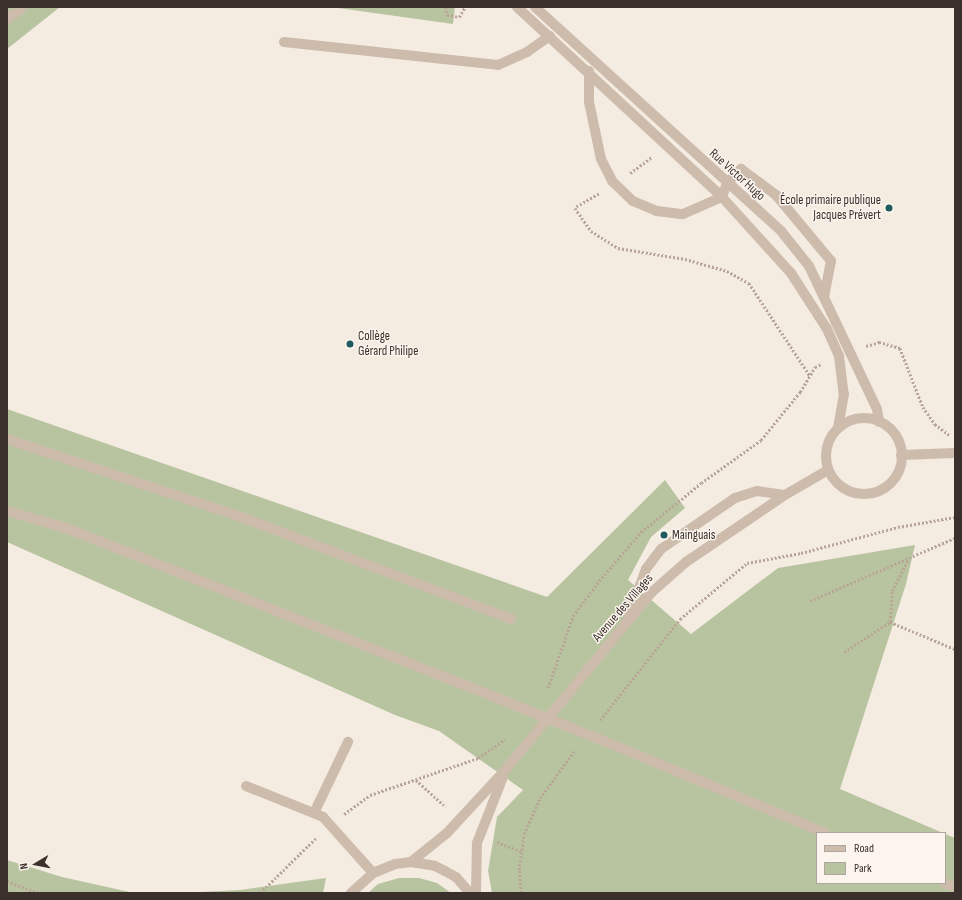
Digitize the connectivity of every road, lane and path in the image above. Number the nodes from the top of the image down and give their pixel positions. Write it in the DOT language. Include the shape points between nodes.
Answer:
graph roads {
  1 [pos="23,7"];
  2 [pos="446,7"];
  3 [pos="465,7"];
  4 [pos="517,7"];
  5 [pos="535,7"];
  6 [pos="7,19"];
  7 [pos="550,36"];
  8 [pos="284,42"];
  9 [pos="589,71"];
  10 [pos="727,183"];
  11 [pos="722,197"];
  12 [pos="576,208"];
  13 [pos="824,297"];
  14 [pos="850,352"];
  15 [pos="839,356"];
  16 [pos="811,376"];
  17 [pos="879,422"];
  18 [pos="838,428"];
  19 [pos="945,430"];
  20 [pos="955,433"];
  21 [pos="7,439"];
  22 [pos="955,453"];
  23 [pos="902,455"];
  24 [pos="828,470"];
  25 [pos="785,495"];
  26 [pos="7,511"];
  27 [pos="955,517"];
  28 [pos="955,538"];
  29 [pos="908,558"];
  30 [pos="810,601"];
  31 [pos="511,619"];
  32 [pos="627,621"];
  33 [pos="890,622"];
  34 [pos="955,649"];
  35 [pos="844,652"];
  36 [pos="547,689"];
  37 [pos="596,725"];
  38 [pos="507,737"];
  39 [pos="348,742"];
  40 [pos="577,748"];
  41 [pos="506,769"];
  42 [pos="246,786"];
  43 [pos="314,813"];
  44 [pos="330,825"];
  45 [pos="823,832"];
  46 [pos="411,862"];
  47 [pos="373,872"];
  48 [pos="7,881"];
  49 [pos="351,892"];
  50 [pos="39,893"];
  51 [pos="260,893"];
  52 [pos="470,893"];
  53 [pos="476,893"];
  54 [pos="520,893"];
  1 -- 6 [label="street"];
  2 -- 3 [label="path" via="447,15 459,17"];
  4 -- 7 [label="street, Rue Victor Hugo"];
  5 -- 10 [label="street, Rue Victor Hugo"];
  7 -- 8 [label="street" via="527,52 498,65"];
  7 -- 9 [label="street, Rue Victor Hugo"];
  9 -- 11 [label="street, Rue Victor Hugo"];
  9 -- 11 [label="street, Rue Victor Hugo" via="589,102 601,159 612,181 633,201 657,211 683,214"];
  10 -- 11 [label="street"];
  10 -- 13 [label="street, Rue Victor Hugo" via="781,231 809,266"];
  10 -- 13 [label="street" via="741,169 776,195 831,261"];
  11 -- 15 [label="street, Rue Victor Hugo" via="799,283 827,329"];
  12 -- 16 [label="path" via="591,231 618,248 685,260 726,271 749,283"];
  13 -- 14 [label="street, Rue Victor Hugo"];
  14 -- 17 [label="street, Rue Victor Hugo" via="876,409"];
  14 -- 19 [label="path" via="879,342 900,348 923,407 935,424"];
  15 -- 16 [label="path" via="815,367"];
  15 -- 18 [label="street, Rue Victor Hugo" via="844,394"];
  16 -- 36 [label="path" via="761,440 701,483 641,532 599,581 573,616"];
  17 -- 18 [label="street" via="864,417 847,422"];
  17 -- 23 [label="street" via="892,432 899,442"];
  18 -- 24 [label="street" via="827,448"];
  19 -- 20 [label="path"];
  19 -- 22 [label="path" via="951,437"];
  21 -- 31 [label="street" via="236,515"];
  22 -- 23 [label="street"];
  23 -- 24 [label="street" via="893,480 884,488 871,493 858,494 846,489 835,481"];
  24 -- 25 [label="street, Avenue des Villages"];
  25 -- 32 [label="street, Avenue des Villages" via="686,562 652,592"];
  25 -- 32 [label="street" via="757,491 735,498 661,549 646,568"];
  26 -- 45 [label="street, bridge" via="66,528 512,704"];
  27 -- 37 [label="path" via="898,526 800,553 747,563 680,619"];
  28 -- 29 [label="path"];
  29 -- 30 [label="path"];
  29 -- 33 [label="path" via="892,591"];
  32 -- 41 [label="street, Avenue des Villages"];
  33 -- 34 [label="path"];
  33 -- 35 [label="path"];
  38 -- 44 [label="path" via="478,758 370,795"];
  39 -- 43 [label="street"];
  40 -- 54 [label="path" via="540,798 524,834 519,870"];
  41 -- 46 [label="street, Avenue des Villages" via="447,833"];
  41 -- 53 [label="street, Avenue des Villages" via="476,842"];
  42 -- 43 [label="street"];
  43 -- 44 [label="street" via="323,817"];
  44 -- 47 [label="street"];
  44 -- 51 [label="path"];
  46 -- 47 [label="street" via="395,864"];
  46 -- 52 [label="street" via="434,866 445,871 456,877"];
  47 -- 49 [label="street"];
  48 -- 50 [label="path"];
}
